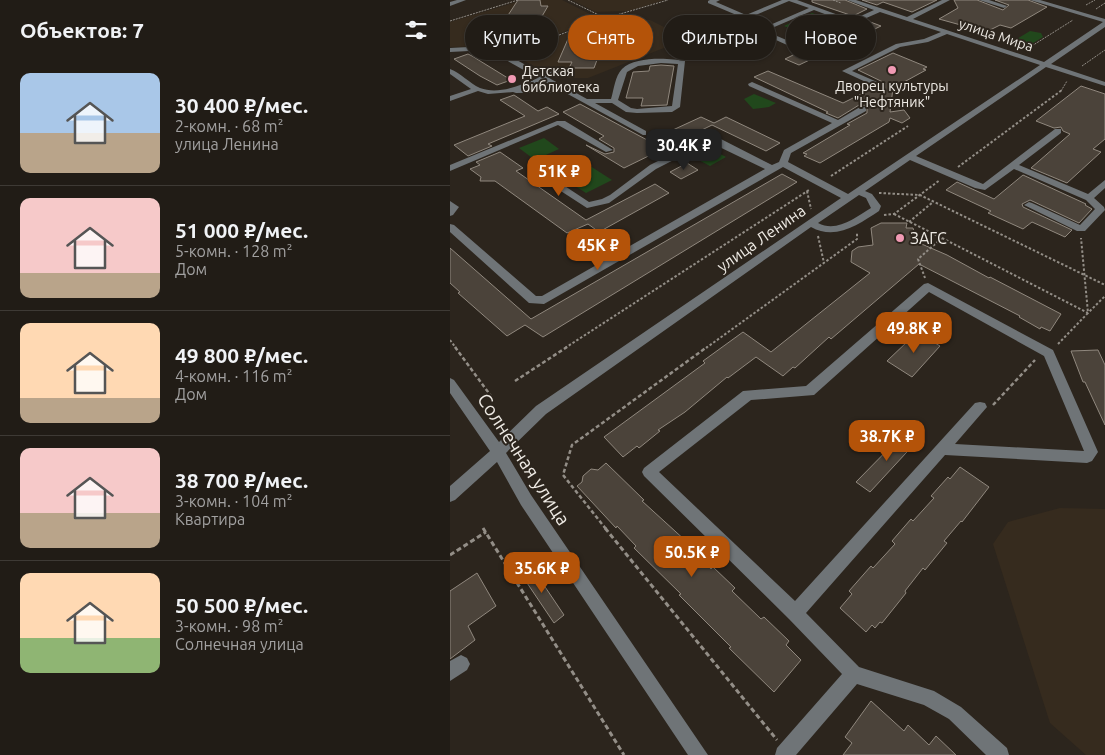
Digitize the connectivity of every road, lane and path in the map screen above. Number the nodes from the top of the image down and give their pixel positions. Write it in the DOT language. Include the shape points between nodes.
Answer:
graph roads {
  1 [pos="463,0"];
  2 [pos="518,0"];
  3 [pos="568,0"];
  4 [pos="668,0"];
  5 [pos="717,0"];
  6 [pos="787,0"];
  7 [pos="791,0"];
  8 [pos="850,0"];
  9 [pos="946,0"];
  10 [pos="982,0"];
  11 [pos="1032,0"];
  12 [pos="1105,3"];
  13 [pos="450,4"];
  14 [pos="1004,6"];
  15 [pos="815,8"];
  16 [pos="879,10"];
  17 [pos="600,15"];
  18 [pos="617,15"];
  19 [pos="799,15"];
  20 [pos="834,15"];
  21 [pos="868,15"];
  22 [pos="1084,15"];
  23 [pos="908,19"];
  24 [pos="450,21"];
  25 [pos="786,21"];
  26 [pos="1105,22"];
  27 [pos="946,32"];
  28 [pos="786,42"];
  29 [pos="465,49"];
  30 [pos="450,50"];
  31 [pos="1105,50"];
  32 [pos="1017,55"];
  33 [pos="511,60"];
  34 [pos="1046,64"];
  35 [pos="450,71"];
  36 [pos="560,71"];
  37 [pos="1074,74"];
  38 [pos="543,78"];
  39 [pos="752,84"];
  40 [pos="1105,84"];
  41 [pos="881,87"];
  42 [pos="478,89"];
  43 [pos="566,90"];
  44 [pos="509,91"];
  45 [pos="450,99"];
  46 [pos="586,101"];
  47 [pos="614,101"];
  48 [pos="863,108"];
  49 [pos="838,123"];
  50 [pos="908,126"];
  51 [pos="1058,131"];
  52 [pos="643,133"];
  53 [pos="609,150"];
  54 [pos="910,157"];
  55 [pos="783,163"];
  56 [pos="1014,166"];
  57 [pos="450,168"];
  58 [pos="772,169"];
  59 [pos="536,171"];
  60 [pos="949,173"];
  61 [pos="820,183"];
  62 [pos="1105,183"];
  63 [pos="853,195"];
  64 [pos="920,195"];
  65 [pos="1089,198"];
  66 [pos="934,201"];
  67 [pos="450,204"];
  68 [pos="1029,205"];
  69 [pos="450,212"];
  70 [pos="894,214"];
  71 [pos="876,216"];
  72 [pos="909,222"];
  73 [pos="811,223"];
  74 [pos="450,227"];
  75 [pos="857,228"];
  76 [pos="1081,229"];
  77 [pos="942,238"];
  78 [pos="1084,274"];
  79 [pos="1105,285"];
  80 [pos="928,287"];
  81 [pos="1105,296"];
  82 [pos="1088,313"];
  83 [pos="450,340"];
  84 [pos="1047,352"];
  85 [pos="515,381"];
  86 [pos="450,383"];
  87 [pos="491,396"];
  88 [pos="980,407"];
  89 [pos="942,449"];
  90 [pos="498,451"];
  91 [pos="450,495"];
  92 [pos="450,555"];
  93 [pos="795,613"];
  94 [pos="854,674"];
  95 [pos="785,753"];
  96 [pos="624,755"];
  97 [pos="699,755"];
  98 [pos="1000,755"];
  1 -- 13 [label="street"];
  2 -- 24 [label="path"];
  3 -- 17 [label="path"];
  4 -- 18 [label="path"];
  5 -- 6 [label="street" via="710,2 746,17"];
  7 -- 15 [label="street"];
  8 -- 16 [label="street, улица Мира"];
  9 -- 23 [label="street"];
  10 -- 14 [label="street"];
  11 -- 22 [label="street"];
  12 -- 22 [label="path"];
  15 -- 19 [label="street"];
  15 -- 20 [label="street"];
  16 -- 21 [label="street"];
  16 -- 23 [label="street, улица Мира"];
  22 -- 26 [label="street"];
  22 -- 32 [label="path"];
  23 -- 27 [label="street, улица Мира"];
  25 -- 28 [label="street" via="760,32"];
  26 -- 34 [label="street, улица Ленина"];
  27 -- 32 [label="street, улица Мира"];
  27 -- 41 [label="street" via="926,41 898,45 846,71"];
  29 -- 30 [label="street"];
  31 -- 37 [label="path"];
  32 -- 34 [label="street, улица Мира"];
  33 -- 38 [label="street"];
  34 -- 37 [label="street, улица Мира"];
  34 -- 54 [label="street, улица Ленина"];
  35 -- 42 [label="street"];
  36 -- 38 [label="street"];
  37 -- 40 [label="street, улица Мира"];
  37 -- 60 [label="path" via="1061,91"];
  38 -- 43 [label="street"];
  38 -- 44 [label="street"];
  39 -- 49 [label="street"];
  42 -- 44 [label="street" via="484,92"];
  42 -- 45 [label="street"];
  43 -- 44 [label="street"];
  43 -- 46 [label="street"];
  46 -- 47 [label="street"];
  46 -- 52 [label="street"];
  47 -- 47 [label="street" via="632,111 668,111 675,108 682,63 647,62 630,67 623,72"];
  48 -- 49 [label="street"];
  49 -- 55 [label="street" via="788,152"];
  50 -- 61 [label="path"];
  51 -- 56 [label="street"];
  53 -- 57 [label="street" via="562,123 556,123"];
  54 -- 60 [label="street"];
  54 -- 63 [label="street, улица Ленина"];
  55 -- 58 [label="street"];
  55 -- 61 [label="street"];
  56 -- 60 [label="street" via="986,187"];
  56 -- 65 [label="street"];
  58 -- 59 [label="street" via="714,139 708,139 651,168 626,189 595,205 587,205"];
  58 -- 74 [label="street" via="544,300 533,300"];
  60 -- 64 [label="path"];
  61 -- 63 [label="street"];
  61 -- 85 [label="path"];
  62 -- 65 [label="street"];
  63 -- 64 [label="path"];
  63 -- 73 [label="street, улица Ленина"];
  63 -- 73 [label="street" via="869,196 876,209 850,227 820,228"];
  64 -- 66 [label="path"];
  64 -- 70 [label="path"];
  65 -- 76 [label="street" via="1101,209"];
  66 -- 72 [label="path"];
  66 -- 78 [label="path"];
  67 -- 69 [label="street" via="454,207"];
  68 -- 76 [label="street"];
  70 -- 71 [label="path"];
  70 -- 72 [label="path"];
  72 -- 77 [label="path"];
  73 -- 90 [label="street, улица Ленина" via="541,410"];
  75 -- 95 [label="path" via="857,239 572,445 562,475"];
  76 -- 78 [label="path"];
  77 -- 80 [label="path" via="918,259"];
  77 -- 82 [label="path"];
  78 -- 79 [label="path"];
  78 -- 82 [label="path"];
  80 -- 84 [label="street"];
  80 -- 93 [label="street" via="809,391 748,395 649,472"];
  81 -- 82 [label="path"];
  82 -- 84 [label="path"];
  83 -- 87 [label="path"];
  84 -- 88 [label="path" via="990,408"];
  84 -- 89 [label="street" via="1092,452 1087,457"];
  86 -- 90 [label="street, Солнечная улица"];
  88 -- 89 [label="street"];
  89 -- 93 [label="street"];
  90 -- 91 [label="street, улица Ленина"];
  90 -- 97 [label="street, Солнечная улица" via="526,500"];
  92 -- 96 [label="path" via="484,530"];
  93 -- 94 [label="street"];
  94 -- 95 [label="street"];
  94 -- 98 [label="street" via="928,697 955,713"];
}
